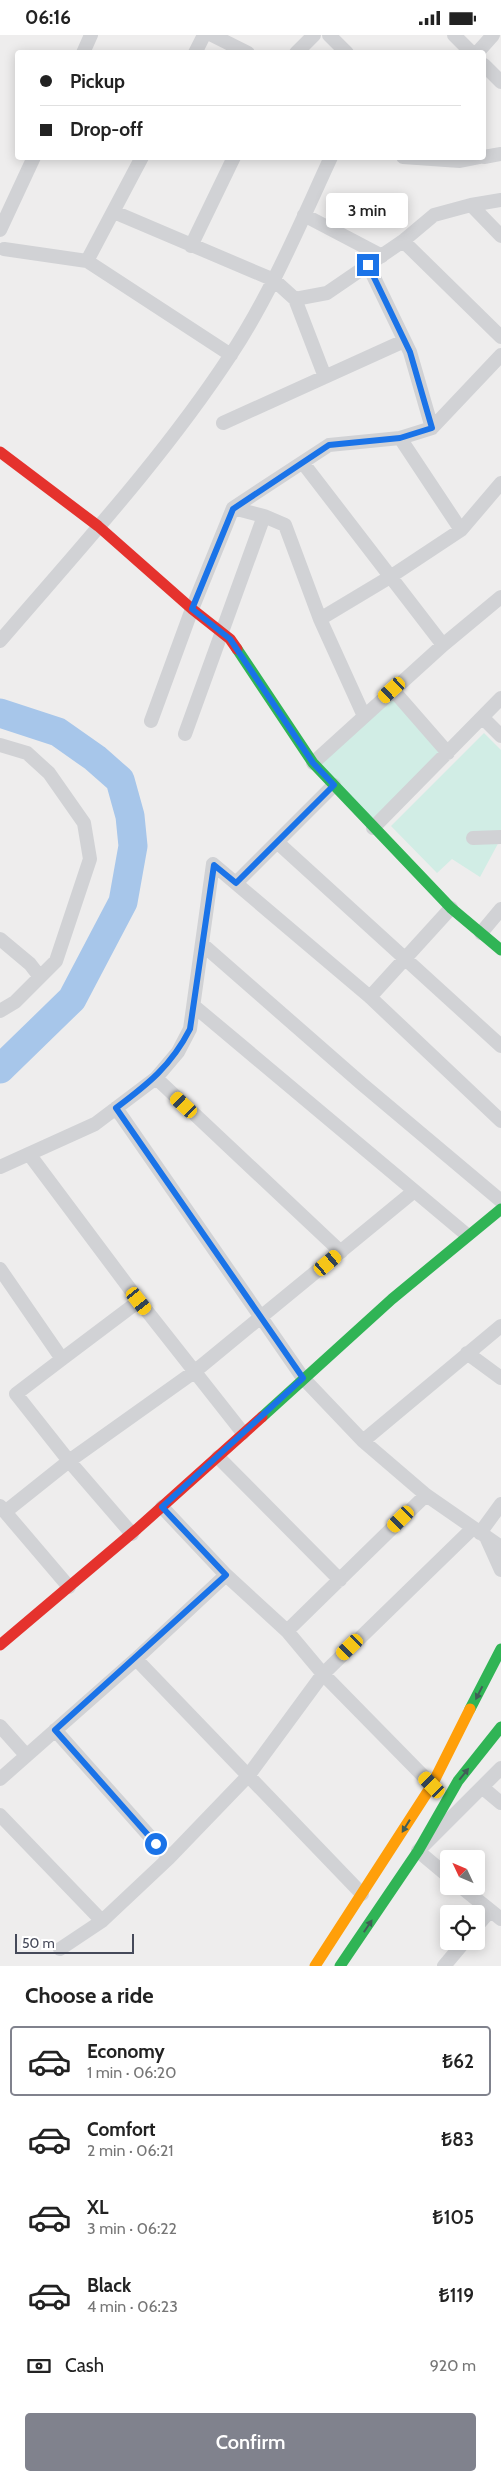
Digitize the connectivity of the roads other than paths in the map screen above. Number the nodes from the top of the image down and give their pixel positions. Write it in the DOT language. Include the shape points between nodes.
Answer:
graph roads {
  1 [pos="91,35"];
  2 [pos="213,35"];
  3 [pos="314,35"];
  4 [pos="329,35"];
  5 [pos="454,35"];
  6 [pos="493,35"];
  7 [pos="84,50"];
  8 [pos="198,50"];
  9 [pos="242,50"];
  10 [pos="299,50"];
  11 [pos="344,50"];
  12 [pos="469,50"];
  13 [pos="480,50"];
  14 [pos="486,67"];
  15 [pos="501,82"];
  16 [pos="501,154"];
  17 [pos="486,156"];
  18 [pos="33,160"];
  19 [pos="140,160"];
  20 [pos="233,160"];
  21 [pos="330,160"];
  22 [pos="501,200"];
  23 [pos="472,205"];
  24 [pos="114,212"];
  25 [pos="304,215"];
  26 [pos="0,230"];
  27 [pos="501,236"];
  28 [pos="403,241"];
  29 [pos="191,246"];
  30 [pos="1,250"];
  31 [pos="382,256"];
  32 [pos="87,261"];
  33 [pos="368,265"];
  34 [pos="274,280"];
  35 [pos="295,299"];
  36 [pos="501,337"];
  37 [pos="404,341"];
  38 [pos="231,355"];
  39 [pos="501,355"];
  40 [pos="325,377"];
  41 [pos="223,423"];
  42 [pos="432,428"];
  43 [pos="400,438"];
  44 [pos="0,452"];
  45 [pos="303,463"];
  46 [pos="501,483"];
  47 [pos="233,509"];
  48 [pos="264,516"];
  49 [pos="98,526"];
  50 [pos="461,530"];
  51 [pos="390,577"];
  52 [pos="501,597"];
  53 [pos="192,609"];
  54 [pos="320,619"];
  55 [pos="223,634"];
  56 [pos="0,641"];
  57 [pos="443,645"];
  58 [pos="392,690"];
  59 [pos="501,698"];
  60 [pos="364,716"];
  61 [pos="483,718"];
  62 [pos="152,721"];
  63 [pos="184,734"];
  64 [pos="501,736"];
  65 [pos="0,745"];
  66 [pos="448,753"];
  67 [pos="313,763"];
  68 [pos="334,785"];
  69 [pos="374,828"];
  70 [pos="501,837"];
  71 [pos="473,838"];
  72 [pos="278,842"];
  73 [pos="236,883"];
  74 [pos="451,908"];
  75 [pos="501,909"];
  76 [pos="481,933"];
  77 [pos="0,939"];
  78 [pos="202,944"];
  79 [pos="501,950"];
  80 [pos="404,959"];
  81 [pos="40,977"];
  82 [pos="370,997"];
  83 [pos="194,1006"];
  84 [pos="0,1011"];
  85 [pos="501,1046"];
  86 [pos="156,1078"];
  87 [pos="116,1108"];
  88 [pos="501,1121"];
  89 [pos="29,1154"];
  90 [pos="0,1167"];
  91 [pos="413,1192"];
  92 [pos="501,1201"];
  93 [pos="498,1215"];
  94 [pos="467,1235"];
  95 [pos="341,1252"];
  96 [pos="0,1269"];
  97 [pos="139,1301"];
  98 [pos="261,1317"];
  99 [pos="501,1326"];
  100 [pos="467,1353"];
  101 [pos="62,1359"];
  102 [pos="194,1371"];
  103 [pos="303,1378"];
  104 [pos="501,1378"];
  105 [pos="244,1433"];
  106 [pos="363,1441"];
  107 [pos="218,1457"];
  108 [pos="69,1461"];
  109 [pos="426,1495"];
  110 [pos="501,1504"];
  111 [pos="162,1507"];
  112 [pos="3,1509"];
  113 [pos="480,1533"];
  114 [pos="132,1534"];
  115 [pos="501,1547"];
  116 [pos="501,1570"];
  117 [pos="226,1575"];
  118 [pos="340,1579"];
  119 [pos="69,1587"];
  120 [pos="287,1631"];
  121 [pos="0,1645"];
  122 [pos="501,1649"];
  123 [pos="136,1659"];
  124 [pos="323,1674"];
  125 [pos="0,1726"];
  126 [pos="501,1727"];
  127 [pos="55,1730"];
  128 [pos="26,1755"];
  129 [pos="501,1768"];
  130 [pos="248,1775"];
  131 [pos="0,1779"];
  132 [pos="432,1785"];
  133 [pos="482,1788"];
  134 [pos="501,1803"];
  135 [pos="0,1815"];
  136 [pos="418,1851"];
  137 [pos="169,1858"];
  138 [pos="440,1869"];
  139 [pos="362,1894"];
  140 [pos="471,1895"];
  141 [pos="496,1915"];
  142 [pos="102,1921"];
  143 [pos="485,1922"];
  144 [pos="60,1949"];
  145 [pos="457,1950"];
  146 [pos="315,1966"];
  147 [pos="340,1966"];
  148 [pos="444,1966"];
  1 -- 7 [label="street"];
  2 -- 8 [label="street"];
  2 -- 9 [label="street"];
  3 -- 10 [label="street"];
  4 -- 11 [label="street"];
  5 -- 12 [label="street"];
  6 -- 13 [label="street"];
  14 -- 15 [label="street"];
  16 -- 17 [label="street"];
  18 -- 26 [label="street"];
  19 -- 24 [label="street"];
  20 -- 29 [label="street"];
  21 -- 25 [label="street"];
  22 -- 23 [label="street"];
  23 -- 27 [label="street"];
  23 -- 28 [label="street" via="434,215"];
  24 -- 29 [label="street"];
  24 -- 32 [label="street"];
  25 -- 31 [label="street"];
  25 -- 34 [label="street"];
  28 -- 31 [label="street"];
  28 -- 36 [label="street"];
  29 -- 34 [label="street"];
  30 -- 32 [label="street"];
  31 -- 33 [label="street"];
  32 -- 38 [label="street"];
  33 -- 35 [label="street" via="327,293"];
  33 -- 37 [label="street"];
  34 -- 35 [label="street"];
  34 -- 38 [label="street"];
  35 -- 40 [label="street"];
  37 -- 40 [label="street"];
  37 -- 42 [label="street"];
  38 -- 49 [label="street" via="192,411"];
  39 -- 42 [label="street"];
  40 -- 41 [label="street"];
  42 -- 43 [label="street"];
  43 -- 45 [label="street" via="329,445"];
  43 -- 50 [label="street"];
  44 -- 49 [label="street"];
  45 -- 47 [label="street"];
  45 -- 51 [label="street"];
  46 -- 50 [label="street"];
  47 -- 48 [label="street"];
  47 -- 53 [label="street"];
  48 -- 54 [label="street" via="285,525"];
  48 -- 55 [label="street"];
  49 -- 53 [label="street"];
  49 -- 56 [label="street"];
  50 -- 51 [label="street"];
  51 -- 54 [label="street"];
  51 -- 57 [label="street"];
  52 -- 57 [label="street"];
  53 -- 55 [label="street"];
  53 -- 62 [label="street"];
  54 -- 60 [label="street"];
  55 -- 63 [label="street"];
  55 -- 67 [label="street" via="230,639"];
  57 -- 58 [label="street"];
  58 -- 60 [label="street"];
  58 -- 66 [label="street"];
  59 -- 61 [label="street"];
  60 -- 67 [label="street"];
  61 -- 64 [label="street"];
  61 -- 66 [label="street"];
  65 -- 81 [label="street" via="27,753 49,773 84,823 90,859 56,961"];
  66 -- 69 [label="street"];
  67 -- 68 [label="street"];
  68 -- 69 [label="street"];
  68 -- 72 [label="street"];
  69 -- 74 [label="street"];
  70 -- 71 [label="street"];
  72 -- 73 [label="street"];
  72 -- 80 [label="street"];
  73 -- 78 [label="street" via="214,865"];
  73 -- 82 [label="street"];
  74 -- 76 [label="street"];
  74 -- 80 [label="street"];
  75 -- 76 [label="street"];
  76 -- 79 [label="street"];
  77 -- 81 [label="street"];
  78 -- 83 [label="street"];
  78 -- 92 [label="street" via="362,1085"];
  80 -- 82 [label="street"];
  80 -- 85 [label="street"];
  81 -- 84 [label="street" via="15,1002"];
  82 -- 88 [label="street"];
  83 -- 86 [label="street" via="190,1029 178,1052"];
  83 -- 91 [label="street"];
  86 -- 87 [label="street"];
  86 -- 95 [label="street"];
  87 -- 89 [label="street" via="95,1124"];
  87 -- 98 [label="street"];
  89 -- 90 [label="street"];
  89 -- 97 [label="street"];
  91 -- 94 [label="street"];
  91 -- 95 [label="street"];
  93 -- 94 [label="street"];
  94 -- 103 [label="street"];
  95 -- 98 [label="street"];
  96 -- 101 [label="street"];
  97 -- 101 [label="street"];
  97 -- 102 [label="street"];
  98 -- 102 [label="street"];
  98 -- 103 [label="street"];
  99 -- 100 [label="street"];
  100 -- 104 [label="street"];
  100 -- 106 [label="street"];
  101 -- 108 [label="street" via="16,1395"];
  102 -- 105 [label="street"];
  102 -- 108 [label="street"];
  103 -- 105 [label="street"];
  103 -- 106 [label="street"];
  105 -- 107 [label="street"];
  106 -- 109 [label="street"];
  107 -- 111 [label="street"];
  107 -- 118 [label="street"];
  108 -- 112 [label="street"];
  108 -- 114 [label="street"];
  109 -- 113 [label="street"];
  109 -- 118 [label="street"];
  110 -- 113 [label="street"];
  111 -- 114 [label="street"];
  111 -- 117 [label="street"];
  112 -- 119 [label="street"];
  113 -- 115 [label="street"];
  113 -- 116 [label="street"];
  113 -- 124 [label="street"];
  114 -- 119 [label="street"];
  117 -- 120 [label="street"];
  117 -- 123 [label="street"];
  118 -- 120 [label="street"];
  119 -- 121 [label="street"];
  120 -- 124 [label="street"];
  122 -- 132 [label="street, one-way"];
  123 -- 127 [label="street"];
  123 -- 130 [label="street"];
  124 -- 130 [label="street"];
  124 -- 132 [label="street"];
  125 -- 128 [label="street"];
  136 -- 126 [label="street, one-way" via="458,1781"];
  127 -- 128 [label="street"];
  127 -- 137 [label="street"];
  128 -- 131 [label="street"];
  129 -- 133 [label="street"];
  130 -- 137 [label="street"];
  130 -- 139 [label="street"];
  132 -- 139 [label="street, one-way"];
  133 -- 134 [label="street"];
  133 -- 136 [label="street"];
  135 -- 142 [label="street"];
  136 -- 138 [label="street"];
  147 -- 136 [label="street, one-way"];
  137 -- 142 [label="street"];
  139 -- 146 [label="street"];
  140 -- 141 [label="street"];
  141 -- 143 [label="street"];
  142 -- 144 [label="street"];
  145 -- 148 [label="street"];
}
